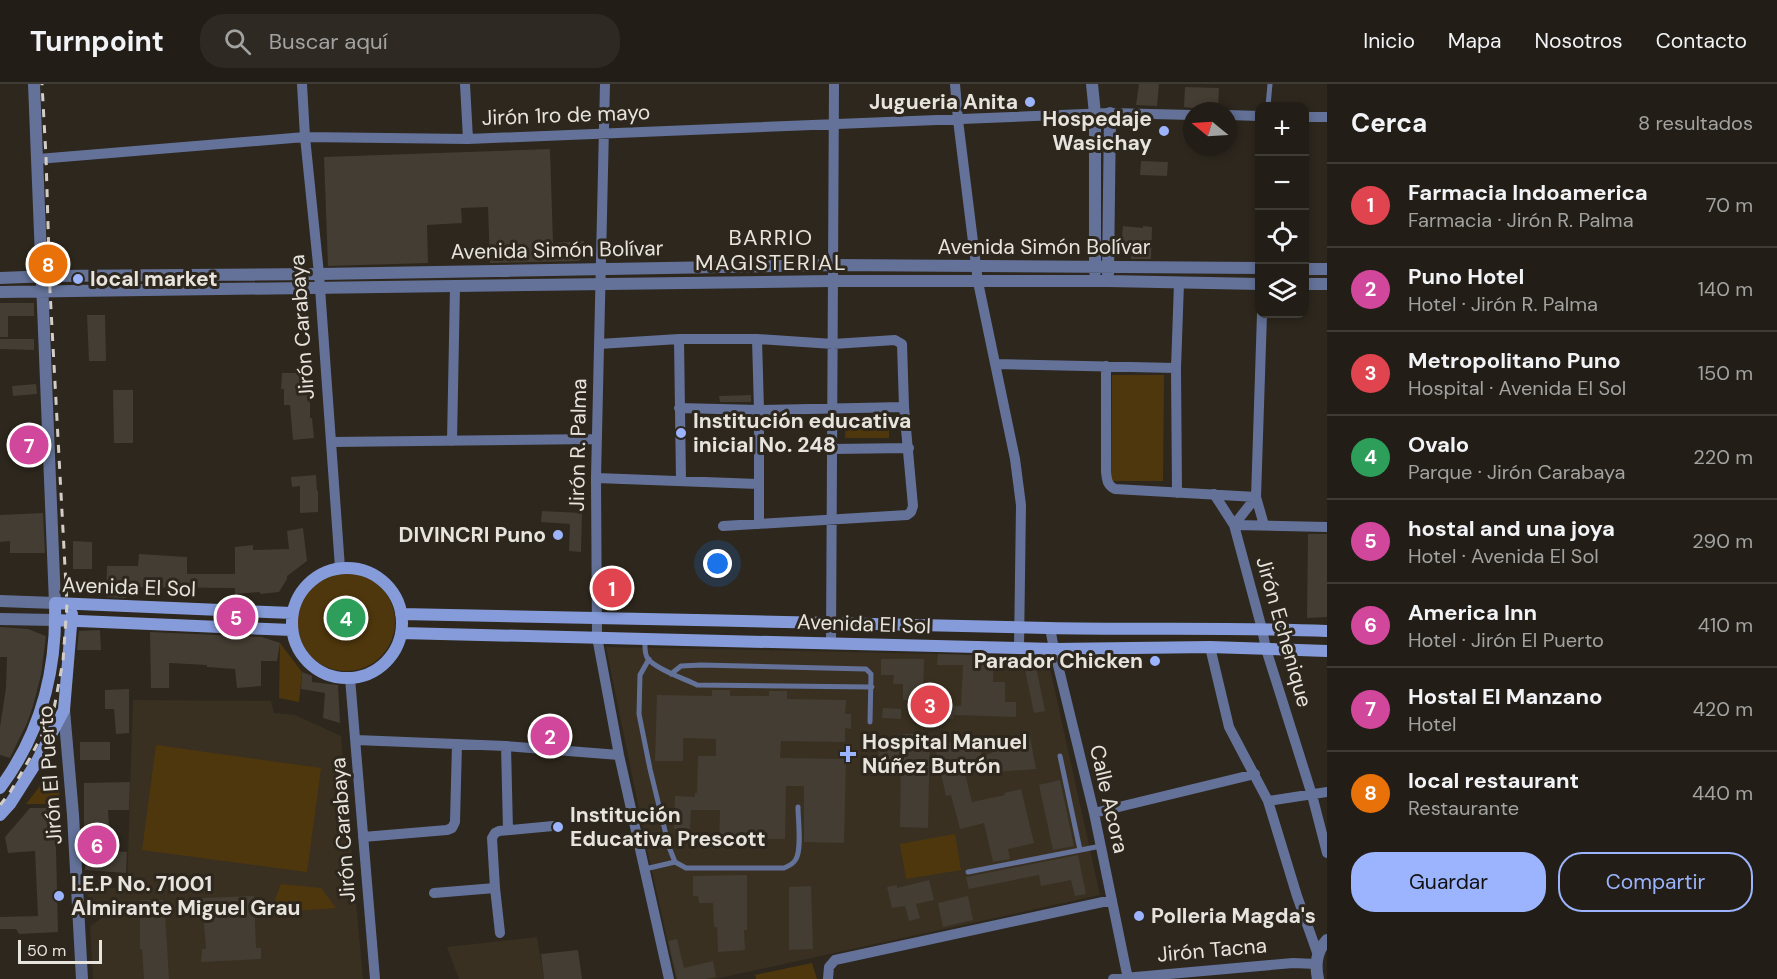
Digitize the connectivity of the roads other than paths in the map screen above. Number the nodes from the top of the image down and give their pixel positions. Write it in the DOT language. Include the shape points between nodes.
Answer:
graph roads {
  1 [pos="34,84"];
  2 [pos="302,84"];
  3 [pos="465,84"];
  4 [pos="604,84"];
  5 [pos="834,84"];
  6 [pos="955,84"];
  7 [pos="1092,84"];
  8 [pos="1270,84"];
  9 [pos="1268,102"];
  10 [pos="1110,113"];
  11 [pos="1095,114"];
  12 [pos="1183,115"];
  13 [pos="1237,115"];
  14 [pos="1255,116"];
  15 [pos="1309,117"];
  16 [pos="1327,117"];
  17 [pos="958,120"];
  18 [pos="834,124"];
  19 [pos="604,133"];
  20 [pos="305,137"];
  21 [pos="468,139"];
  22 [pos="38,159"];
  23 [pos="832,265"];
  24 [pos="976,266"];
  25 [pos="1102,266"];
  26 [pos="1255,268"];
  27 [pos="601,269"];
  28 [pos="1309,269"];
  29 [pos="1327,269"];
  30 [pos="318,274"];
  31 [pos="42,277"];
  32 [pos="0,278"];
  33 [pos="832,281"];
  34 [pos="1108,281"];
  35 [pos="978,282"];
  36 [pos="1095,282"];
  37 [pos="1179,283"];
  38 [pos="1255,284"];
  39 [pos="1309,284"];
  40 [pos="1327,284"];
  41 [pos="600,285"];
  42 [pos="454,286"];
  43 [pos="319,288"];
  44 [pos="43,291"];
  45 [pos="0,292"];
  46 [pos="1262,318"];
  47 [pos="679,339"];
  48 [pos="757,339"];
  49 [pos="599,344"];
  50 [pos="833,344"];
  51 [pos="995,364"];
  52 [pos="1106,366"];
  53 [pos="1176,368"];
  54 [pos="904,406"];
  55 [pos="833,407"];
  56 [pos="680,408"];
  57 [pos="759,410"];
  58 [pos="597,439"];
  59 [pos="452,441"];
  60 [pos="331,442"];
  61 [pos="909,448"];
  62 [pos="832,449"];
  63 [pos="596,478"];
  64 [pos="681,481"];
  65 [pos="758,484"];
  66 [pos="1176,493"];
  67 [pos="1214,494"];
  68 [pos="1256,496"];
  69 [pos="831,521"];
  70 [pos="759,524"];
  71 [pos="1234,525"];
  72 [pos="1264,525"];
  73 [pos="723,526"];
  74 [pos="1327,527"];
  75 [pos="340,568"];
  76 [pos="0,601"];
  77 [pos="55,603"];
  78 [pos="72,604"];
  79 [pos="292,613"];
  80 [pos="401,614"];
  81 [pos="597,618"];
  82 [pos="0,619"];
  83 [pos="55,620"];
  84 [pos="72,620"];
  85 [pos="830,622"];
  86 [pos="1019,627"];
  87 [pos="1050,628"];
  88 [pos="1262,628"];
  89 [pos="292,630"];
  90 [pos="1327,631"];
  91 [pos="401,633"];
  92 [pos="597,636"];
  93 [pos="645,638"];
  94 [pos="831,643"];
  95 [pos="1210,647"];
  96 [pos="1019,648"];
  97 [pos="1054,649"];
  98 [pos="1266,649"];
  99 [pos="1327,651"];
  100 [pos="649,659"];
  101 [pos="670,674"];
  102 [pos="350,678"];
  103 [pos="872,687"];
  104 [pos="63,710"];
  105 [pos="870,722"];
  106 [pos="356,740"];
  107 [pos="457,744"];
  108 [pos="506,746"];
  109 [pos="619,755"];
  110 [pos="1060,756"];
  111 [pos="1255,774"];
  112 [pos="0,788"];
  113 [pos="1327,792"];
  114 [pos="1312,795"];
  115 [pos="1268,801"];
  116 [pos="798,807"];
  117 [pos="1094,813"];
  118 [pos="0,815"];
  119 [pos="553,826"];
  120 [pos="508,830"];
  121 [pos="363,837"];
  122 [pos="1101,846"];
  123 [pos="1080,850"];
  124 [pos="1327,853"];
  125 [pos="675,862"];
  126 [pos="645,870"];
  127 [pos="968,872"];
  128 [pos="495,888"];
  129 [pos="434,893"];
  130 [pos="1112,900"];
  131 [pos="500,933"];
  132 [pos="1327,940"];
  133 [pos="1317,960"];
  134 [pos="1128,978"];
  135 [pos="82,979"];
  136 [pos="375,979"];
  137 [pos="669,979"];
  138 [pos="828,979"];
  139 [pos="1113,979"];
  140 [pos="1318,979"];
  1 -- 22 [label="street"];
  2 -- 20 [label="street, Jirón Carabaya"];
  3 -- 21 [label="street"];
  4 -- 19 [label="street, Jirón R. Palma"];
  5 -- 18 [label="street"];
  6 -- 17 [label="street"];
  7 -- 11 [label="street"];
  8 -- 9 [label="lane"];
  10 -- 11 [label="street, Jirón 1ro de mayo"];
  10 -- 12 [label="street, Jirón 1ro de mayo"];
  10 -- 25 [label="street"];
  11 -- 17 [label="street, Jirón 1ro de mayo"];
  11 -- 25 [label="street"];
  13 -- 14 [label="street"];
  15 -- 16 [label="street"];
  17 -- 18 [label="street, Jirón 1ro de mayo"];
  17 -- 24 [label="street"];
  18 -- 19 [label="street, Jirón 1ro de mayo"];
  18 -- 23 [label="street"];
  19 -- 21 [label="street, Jirón 1ro de mayo"];
  19 -- 27 [label="street, Jirón R. Palma"];
  20 -- 21 [label="street, Jirón 1ro de mayo"];
  20 -- 22 [label="street, Jirón 1ro de mayo"];
  20 -- 30 [label="street, Jirón Carabaya"];
  22 -- 31 [label="street"];
  23 -- 24 [label="street, Avenida Simón Bolívar"];
  23 -- 27 [label="street, Avenida Simón Bolívar"];
  23 -- 33 [label="street"];
  24 -- 25 [label="street, Avenida Simón Bolívar"];
  24 -- 35 [label="street"];
  25 -- 26 [label="street, Avenida Simón Bolívar"];
  25 -- 34 [label="street"];
  25 -- 36 [label="street"];
  27 -- 30 [label="street, Avenida Simón Bolívar"];
  27 -- 41 [label="street, Jirón R. Palma"];
  28 -- 29 [label="street"];
  30 -- 31 [label="street, Avenida Simón Bolívar"];
  30 -- 43 [label="street, Jirón Carabaya"];
  31 -- 32 [label="street, Avenida Simón Bolívar"];
  31 -- 44 [label="street"];
  33 -- 35 [label="street, Avenida Simón Bolívar"];
  33 -- 41 [label="street, Avenida Simón Bolívar"];
  33 -- 50 [label="street"];
  34 -- 36 [label="street, Avenida Simón Bolívar"];
  34 -- 37 [label="street, Avenida Simón Bolívar"];
  35 -- 36 [label="street, Avenida Simón Bolívar"];
  35 -- 51 [label="street"];
  37 -- 38 [label="street, Avenida Simón Bolívar"];
  37 -- 53 [label="street"];
  39 -- 40 [label="street"];
  41 -- 42 [label="street, Avenida Simón Bolívar"];
  41 -- 49 [label="street, Jirón R. Palma"];
  42 -- 43 [label="street, Avenida Simón Bolívar"];
  42 -- 59 [label="street"];
  43 -- 44 [label="street, Avenida Simón Bolívar"];
  43 -- 60 [label="street, Jirón Carabaya"];
  44 -- 45 [label="street, Avenida Simón Bolívar"];
  44 -- 77 [label="street"];
  46 -- 68 [label="street, Jirón Echenique"];
  47 -- 48 [label="street"];
  47 -- 49 [label="street"];
  47 -- 56 [label="street"];
  48 -- 50 [label="street"];
  48 -- 57 [label="street"];
  49 -- 58 [label="street, Jirón R. Palma"];
  50 -- 54 [label="street" via="900,342"];
  50 -- 55 [label="street"];
  51 -- 52 [label="street"];
  51 -- 86 [label="street" via="1021,505"];
  52 -- 53 [label="street"];
  52 -- 66 [label="street" via="1109,484 1115,489"];
  53 -- 66 [label="street"];
  54 -- 55 [label="street"];
  54 -- 61 [label="street"];
  55 -- 57 [label="street"];
  55 -- 62 [label="street"];
  56 -- 57 [label="street"];
  56 -- 64 [label="street"];
  57 -- 65 [label="street"];
  58 -- 59 [label="street"];
  58 -- 63 [label="street, Jirón R. Palma"];
  59 -- 60 [label="street"];
  60 -- 75 [label="street, Jirón Carabaya"];
  61 -- 62 [label="street"];
  61 -- 69 [label="street" via="911,512"];
  62 -- 69 [label="street"];
  63 -- 64 [label="street"];
  63 -- 81 [label="street, Jirón R. Palma"];
  64 -- 65 [label="street"];
  65 -- 70 [label="street"];
  66 -- 67 [label="street"];
  67 -- 68 [label="street"];
  67 -- 71 [label="street, Jirón Echenique"];
  68 -- 71 [label="street"];
  68 -- 72 [label="street, Jirón Echenique"];
  69 -- 70 [label="street"];
  69 -- 85 [label="street"];
  70 -- 73 [label="street"];
  71 -- 72 [label="street"];
  71 -- 88 [label="street, Jirón Echenique"];
  72 -- 74 [label="street"];
  75 -- 79 [label="main road" via="323,572 309,582"];
  75 -- 80 [label="main road" via="357,568 387,584"];
  76 -- 77 [label="street, Avenida El Sol"];
  77 -- 78 [label="main road, Avenida El Sol"];
  77 -- 83 [label="main road"];
  78 -- 79 [label="main road, Avenida El Sol"];
  78 -- 84 [label="main road, Jirón El Puerto"];
  79 -- 89 [label="main road"];
  80 -- 81 [label="main road, Avenida El Sol"];
  80 -- 91 [label="main road"];
  81 -- 85 [label="main road, Avenida El Sol"];
  81 -- 92 [label="street, Jirón R. Palma"];
  82 -- 83 [label="street, Avenida El Sol"];
  83 -- 84 [label="main road, Avenida El Sol"];
  83 -- 112 [label="main road" via="52,670 42,708"];
  84 -- 89 [label="main road, Avenida El Sol"];
  84 -- 104 [label="main road, Jirón El Puerto"];
  85 -- 86 [label="main road, Avenida El Sol"];
  85 -- 94 [label="street"];
  86 -- 87 [label="main road, Avenida El Sol"];
  86 -- 96 [label="street"];
  87 -- 88 [label="main road, Avenida El Sol"];
  87 -- 97 [label="street, Calle Acora"];
  88 -- 90 [label="main road, Avenida El Sol"];
  88 -- 98 [label="street, Jirón Echenique"];
  89 -- 102 [label="main road" via="301,653 318,670"];
  91 -- 92 [label="main road, Avenida El Sol"];
  91 -- 102 [label="main road" via="395,650 383,664 368,674"];
  92 -- 93 [label="main road, Avenida El Sol"];
  92 -- 109 [label="street, Jirón R. Palma"];
  93 -- 94 [label="main road, Avenida El Sol"];
  93 -- 100 [label="lane"];
  94 -- 96 [label="main road, Avenida El Sol"];
  95 -- 97 [label="main road, Avenida El Sol"];
  95 -- 98 [label="main road, Avenida El Sol"];
  95 -- 111 [label="street" via="1229,727"];
  96 -- 97 [label="main road, Avenida El Sol"];
  97 -- 117 [label="street, Calle Acora"];
  98 -- 99 [label="main road, Avenida El Sol"];
  98 -- 114 [label="street, Jirón Echenique"];
  100 -- 101 [label="lane"];
  100 -- 125 [label="lane" via="640,675 639,714"];
  101 -- 103 [label="lane" via="697,685"];
  101 -- 103 [label="lane" via="681,666 701,665 863,669 872,674"];
  102 -- 106 [label="street, Jirón Carabaya"];
  103 -- 105 [label="lane"];
  104 -- 118 [label="main road" via="36,763"];
  104 -- 135 [label="street, Jirón El Puerto"];
  106 -- 107 [label="street"];
  106 -- 121 [label="street, Jirón Carabaya"];
  107 -- 108 [label="street"];
  107 -- 121 [label="street" via="452,828"];
  108 -- 109 [label="street"];
  108 -- 120 [label="street"];
  109 -- 126 [label="street, Jirón R. Palma"];
  110 -- 123 [label="lane"];
  111 -- 115 [label="street"];
  111 -- 117 [label="street"];
  113 -- 114 [label="street"];
  114 -- 115 [label="street"];
  114 -- 124 [label="street, Jirón Echenique"];
  115 -- 133 [label="street"];
  116 -- 125 [label="lane" via="798,851 789,866 686,868"];
  117 -- 122 [label="street, Calle Acora"];
  119 -- 120 [label="street"];
  120 -- 128 [label="street" via="495,833 492,838"];
  121 -- 136 [label="street, Jirón Carabaya"];
  122 -- 123 [label="lane"];
  122 -- 130 [label="street, Calle Acora"];
  123 -- 127 [label="lane"];
  125 -- 126 [label="lane"];
  126 -- 137 [label="street, Jirón R. Palma"];
  128 -- 129 [label="street"];
  128 -- 131 [label="street"];
  130 -- 134 [label="street, Calle Acora"];
  130 -- 138 [label="street" via="835,960 829,967"];
  132 -- 133 [label="street"];
  133 -- 134 [label="street, Jirón Tacna"];
  133 -- 140 [label="street"];
  134 -- 139 [label="street, Jirón Tacna"];
}
